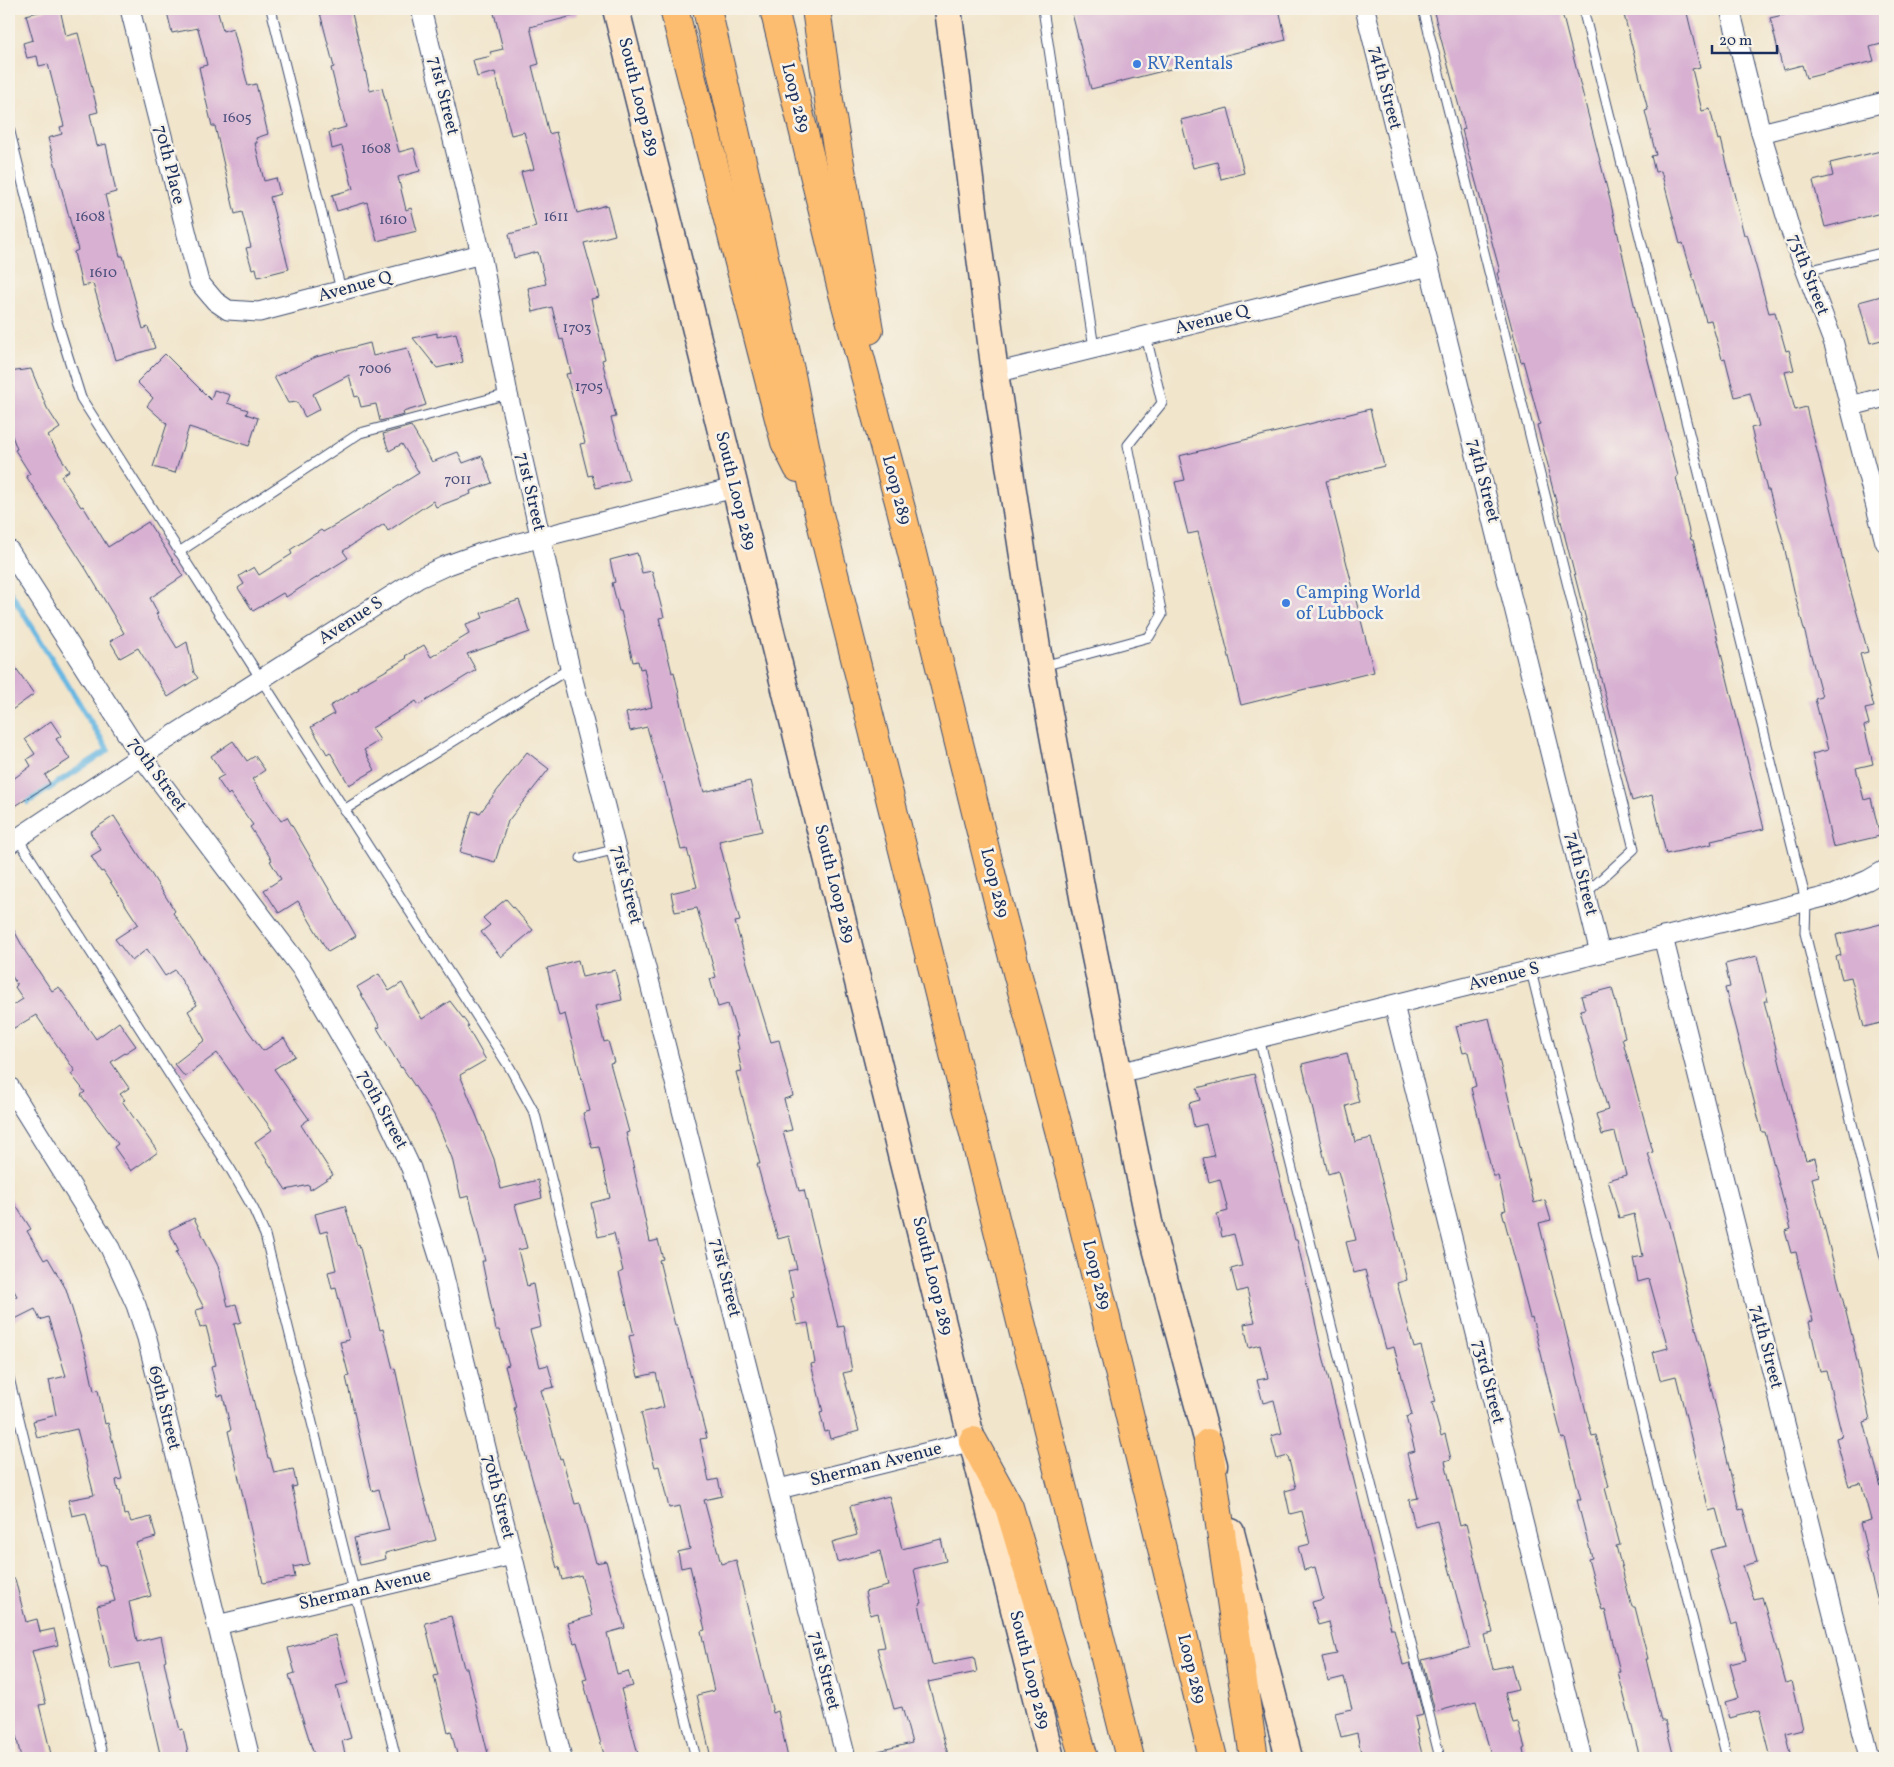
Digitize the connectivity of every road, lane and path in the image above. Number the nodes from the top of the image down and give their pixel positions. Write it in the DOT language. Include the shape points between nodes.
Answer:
graph roads {
  1 [pos="130,9"];
  2 [pos="271,9"];
  3 [pos="421,9"];
  4 [pos="616,9"];
  5 [pos="674,9"];
  6 [pos="707,9"];
  7 [pos="774,9"];
  8 [pos="816,9"];
  9 [pos="948,9"];
  10 [pos="1043,9"];
  11 [pos="1365,9"];
  12 [pos="1423,9"];
  13 [pos="1583,9"];
  14 [pos="1730,9"];
  15 [pos="1885,102"];
  16 [pos="9,128"];
  17 [pos="1761,133"];
  18 [pos="1885,252"];
  19 [pos="481,254"];
  20 [pos="1429,266"];
  21 [pos="1807,271"];
  22 [pos="341,290"];
  23 [pos="228,310"];
  24 [pos="1146,336"];
  25 [pos="1094,348"];
  26 [pos="995,373"];
  27 [pos="508,394"];
  28 [pos="1885,397"];
  29 [pos="1851,406"];
  30 [pos="734,488"];
  31 [pos="817,506"];
  32 [pos="901,509"];
  33 [pos="540,538"];
  34 [pos="1885,542"];
  35 [pos="9,550"];
  36 [pos="179,552"];
  37 [pos="1041,667"];
  38 [pos="570,668"];
  39 [pos="261,679"];
  40 [pos="141,756"];
  41 [pos="344,810"];
  42 [pos="12,836"];
  43 [pos="617,849"];
  44 [pos="581,858"];
  45 [pos="1885,870"];
  46 [pos="1586,894"];
  47 [pos="1806,901"];
  48 [pos="1663,937"];
  49 [pos="1600,953"];
  50 [pos="1531,971"];
  51 [pos="1394,1005"];
  52 [pos="1259,1038"];
  53 [pos="1119,1073"];
  54 [pos="9,1086"];
  55 [pos="1885,1257"];
  56 [pos="9,1378"];
  57 [pos="973,1441"];
  58 [pos="1208,1443"];
  59 [pos="779,1488"];
  60 [pos="512,1555"];
  61 [pos="354,1592"];
  62 [pos="217,1625"];
  63 [pos="103,1758"];
  64 [pos="250,1758"];
  65 [pos="396,1758"];
  66 [pos="562,1758"];
  67 [pos="696,1758"];
  68 [pos="846,1758"];
  69 [pos="1051,1758"];
  70 [pos="1084,1758"];
  71 [pos="1130,1758"];
  72 [pos="1213,1758"];
  73 [pos="1254,1758"];
  74 [pos="1289,1758"];
  75 [pos="1440,1758"];
  76 [pos="1582,1758"];
  77 [pos="1727,1758"];
  78 [pos="1869,1758"];
  1 -- 23 [label="street, 70th Place" via="199,282 215,301"];
  2 -- 22 [label="lane"];
  3 -- 19 [label="street, 71st Street"];
  4 -- 30 [label="main road, South Loop 289"];
  5 -- 31 [label="highway" via="785,442"];
  6 -- 31 [label="highway" via="790,370"];
  7 -- 32 [label="highway, Loop 289" via="842,290"];
  8 -- 32 [label="highway" via="830,107"];
  9 -- 26 [label="main road"];
  10 -- 25 [label="lane"];
  11 -- 20 [label="street, 74th Street"];
  12 -- 46 [label="lane" via="1634,849"];
  13 -- 47 [label="lane"];
  14 -- 17 [label="street, 75th Street"];
  15 -- 17 [label="street"];
  16 -- 36 [label="lane" via="57,321 81,398"];
  17 -- 21 [label="street, 75th Street" via="1790,229"];
  18 -- 21 [label="lane"];
  19 -- 22 [label="street, Avenue Q"];
  19 -- 27 [label="street, 71st Street"];
  20 -- 24 [label="street, Avenue Q"];
  20 -- 46 [label="street, 74th Street"];
  21 -- 29 [label="street, 75th Street" via="1834,344"];
  22 -- 23 [label="street, Avenue Q" via="259,312"];
  24 -- 25 [label="street, Avenue Q"];
  24 -- 37 [label="lane" via="1162,403 1128,445 1162,615 1149,637"];
  25 -- 26 [label="street, Avenue Q"];
  26 -- 37 [label="main road"];
  27 -- 33 [label="street, 71st Street"];
  27 -- 36 [label="lane" via="360,433"];
  28 -- 29 [label="street"];
  29 -- 34 [label="street, 75th Street"];
  30 -- 33 [label="street, Avenue S"];
  30 -- 57 [label="main road, South Loop 289"];
  31 -- 71 [label="highway"];
  32 -- 72 [label="highway, Loop 289" via="998,901 1072,1179"];
  33 -- 38 [label="street, 71st Street"];
  33 -- 39 [label="street, Avenue S" via="484,552 419,578"];
  35 -- 40 [label="street, 70th Street"];
  36 -- 39 [label="lane"];
  37 -- 53 [label="main road"];
  38 -- 41 [label="lane"];
  38 -- 43 [label="street, 71st Street"];
  39 -- 40 [label="street, Avenue S"];
  39 -- 41 [label="lane"];
  40 -- 42 [label="street, Avenue S"];
  40 -- 60 [label="street, 70th Street" via="301,968 380,1103 412,1168 440,1260"];
  41 -- 67 [label="lane" via="510,1068 535,1114"];
  42 -- 61 [label="lane" via="254,1210 265,1235"];
  43 -- 44 [label="lane"];
  43 -- 59 [label="street, 71st Street"];
  45 -- 47 [label="street, Avenue S" via="1832,895"];
  46 -- 49 [label="street, 74th Street"];
  47 -- 48 [label="street, Avenue S"];
  47 -- 55 [label="lane" via="1805,934"];
  48 -- 49 [label="street, Avenue S"];
  48 -- 78 [label="street, 74th Street"];
  49 -- 50 [label="street, Avenue S"];
  50 -- 51 [label="street, Avenue S"];
  50 -- 77 [label="lane"];
  51 -- 52 [label="street, Avenue S"];
  51 -- 76 [label="street, 73rd Street"];
  52 -- 53 [label="street, Avenue S"];
  52 -- 75 [label="lane"];
  53 -- 58 [label="main road" via="1150,1222"];
  54 -- 62 [label="street, 69th Street" via="110,1248 136,1305"];
  56 -- 63 [label="lane"];
  57 -- 59 [label="street, Sherman Avenue"];
  57 -- 69 [label="main road, South Loop 289"];
  57 -- 70 [label="highway" via="1009,1507"];
  58 -- 73 [label="highway"];
  58 -- 74 [label="main road"];
  59 -- 68 [label="street, 71st Street"];
  60 -- 61 [label="street, Sherman Avenue"];
  60 -- 66 [label="street, 70th Street"];
  61 -- 62 [label="street, Sherman Avenue"];
  61 -- 65 [label="lane"];
  62 -- 64 [label="street, 69th Street"];
}
